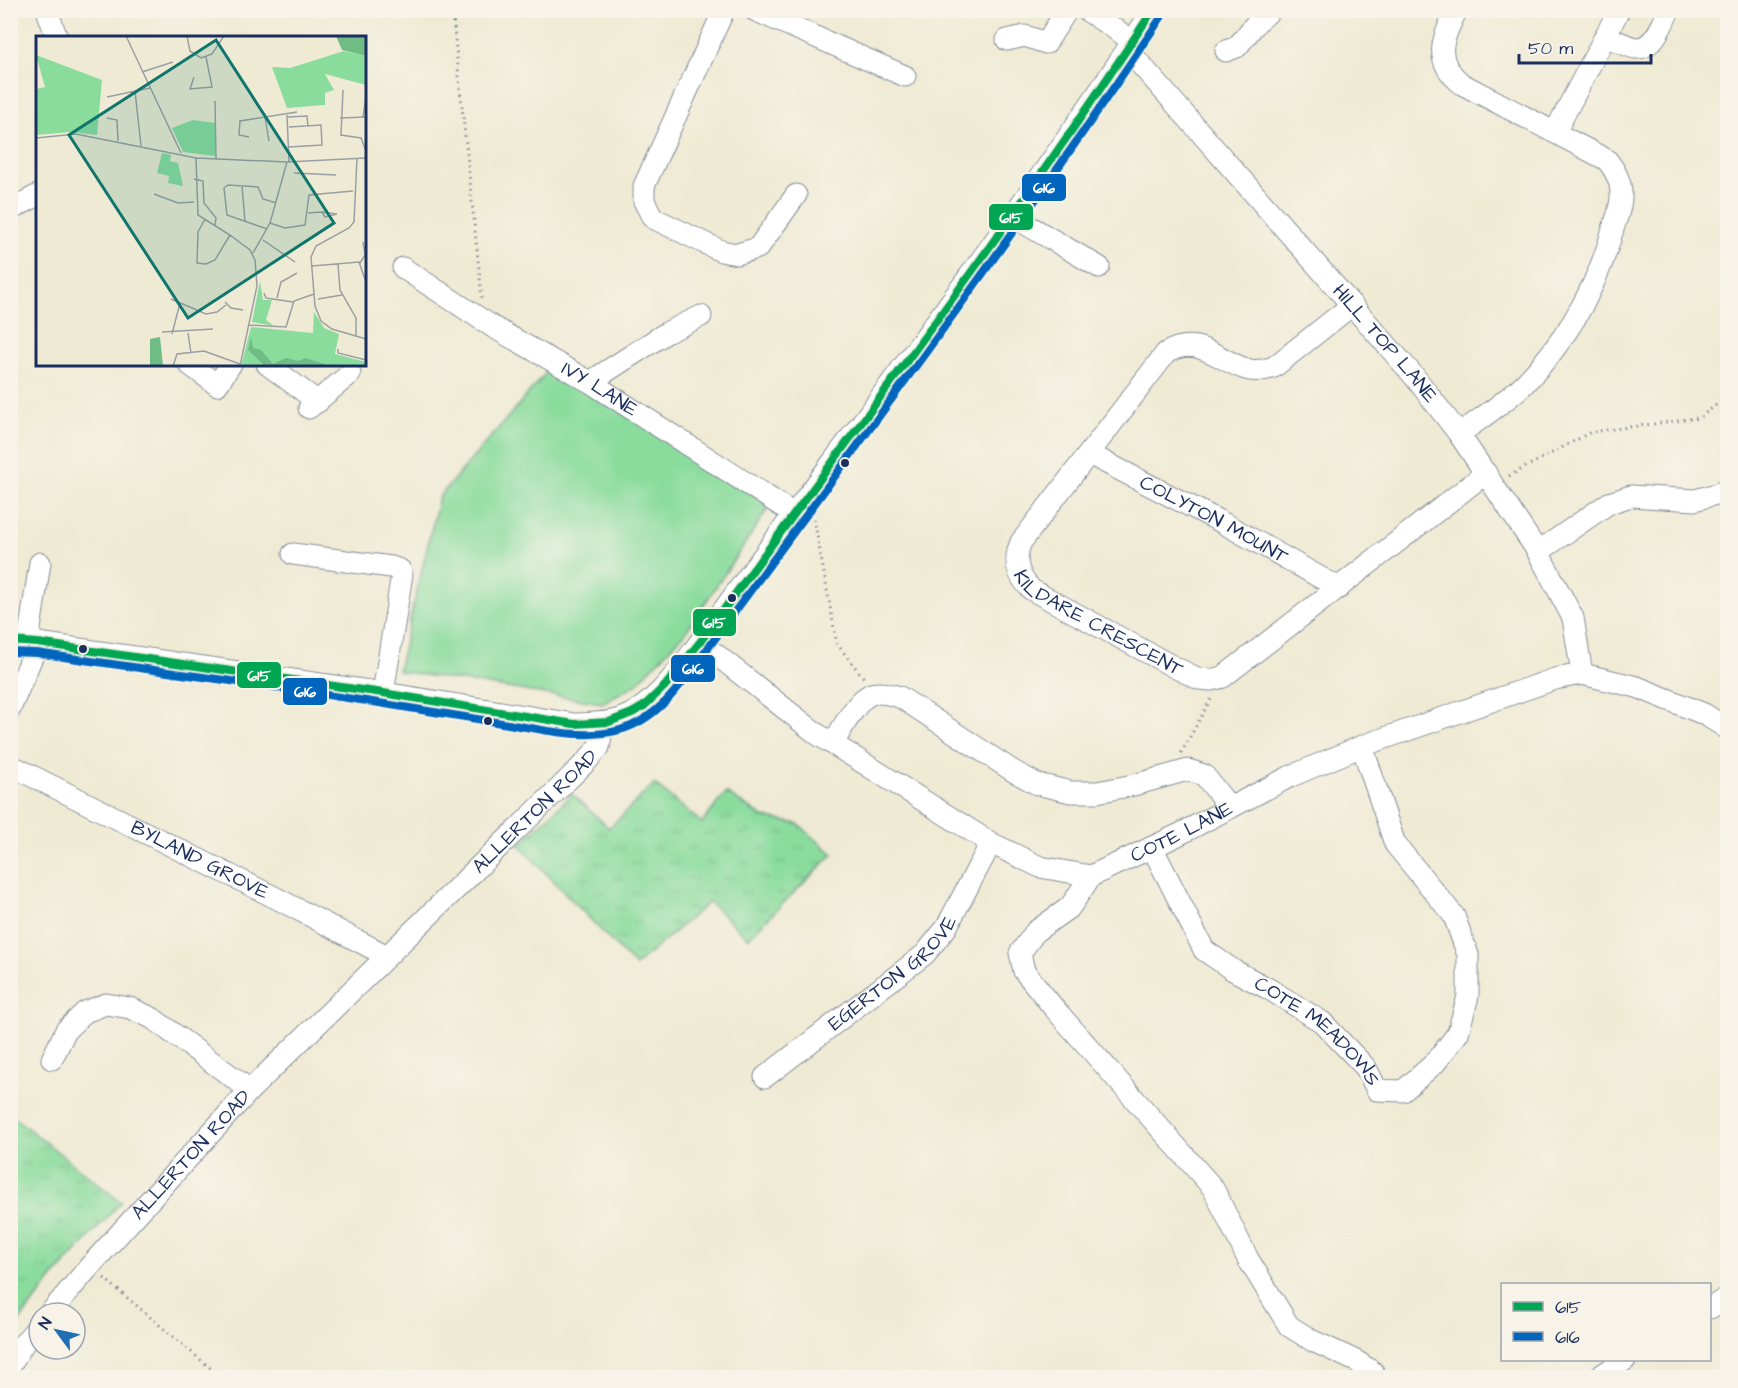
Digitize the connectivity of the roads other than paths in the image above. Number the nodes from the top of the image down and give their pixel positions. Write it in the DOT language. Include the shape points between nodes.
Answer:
graph roads {
  1 [pos="47,10"];
  2 [pos="724,10"];
  3 [pos="754,10"];
  4 [pos="1067,10"];
  5 [pos="1086,10"];
  6 [pos="1153,10"];
  7 [pos="1271,10"];
  8 [pos="1457,10"];
  9 [pos="1619,10"];
  10 [pos="1669,10"];
  11 [pos="56,36"];
  12 [pos="1605,36"];
  13 [pos="1007,40"];
  14 [pos="1131,46"];
  15 [pos="1226,51"];
  16 [pos="904,76"];
  17 [pos="1555,132"];
  18 [pos="796,195"];
  19 [pos="36,196"];
  20 [pos="10,210"];
  21 [pos="1012,216"];
  22 [pos="1099,267"];
  23 [pos="403,268"];
  24 [pos="1352,305"];
  25 [pos="701,316"];
  26 [pos="192,366"];
  27 [pos="230,366"];
  28 [pos="269,366"];
  29 [pos="350,374"];
  30 [pos="590,382"];
  31 [pos="1459,434"];
  32 [pos="1089,454"];
  33 [pos="1489,479"];
  34 [pos="1728,489"];
  35 [pos="794,514"];
  36 [pos="1538,552"];
  37 [pos="293,554"];
  38 [pos="40,562"];
  39 [pos="1339,588"];
  40 [pos="25,642"];
  41 [pos="700,642"];
  42 [pos="1582,674"];
  43 [pos="383,693"];
  44 [pos="10,709"];
  45 [pos="603,723"];
  46 [pos="1728,729"];
  47 [pos="834,744"];
  48 [pos="1362,746"];
  49 [pos="10,765"];
  50 [pos="1230,808"];
  51 [pos="991,843"];
  52 [pos="1152,847"];
  53 [pos="1091,876"];
  54 [pos="387,956"];
  55 [pos="52,1059"];
  56 [pos="765,1077"];
  57 [pos="250,1090"];
  58 [pos="60,1301"];
  59 [pos="27,1339"];
  60 [pos="1622,1361"];
  61 [pos="10,1365"];
  62 [pos="1377,1377"];
  63 [pos="1600,1377"];
  1 -- 11 [label="street"];
  2 -- 18 [label="street" via="644,186 644,201 653,218 737,255 758,248"];
  3 -- 16 [label="street"];
  4 -- 13 [label="street" via="1046,43 1025,36"];
  5 -- 14 [label="street, HILL TOP LANE"];
  6 -- 14 [label="street, ALLERTON ROAD"];
  7 -- 15 [label="street" via="1237,47"];
  8 -- 17 [label="street" via="1442,46 1450,72 1462,84"];
  9 -- 12 [label="street"];
  10 -- 12 [label="street" via="1654,39 1644,46 1637,48"];
  12 -- 17 [label="street"];
  14 -- 21 [label="street, ALLERTON ROAD"];
  14 -- 24 [label="street, HILL TOP LANE"];
  17 -- 31 [label="street" via="1607,160 1617,176 1621,204 1605,258 1573,322 1554,350 1524,384"];
  19 -- 20 [label="street"];
  21 -- 22 [label="street"];
  21 -- 35 [label="street, ALLERTON ROAD"];
  23 -- 30 [label="street, IVY LANE" via="484,321"];
  24 -- 31 [label="street, HILL TOP LANE"];
  24 -- 32 [label="street, KILDARE CRESCENT" via="1265,370 1246,369 1195,346 1173,349 1161,358"];
  25 -- 30 [label="street" via="666,333"];
  26 -- 27 [label="street" via="217,385"];
  28 -- 29 [label="street" via="313,405"];
  30 -- 35 [label="street, IVY LANE"];
  31 -- 33 [label="street, HILL TOP LANE"];
  32 -- 39 [label="street, COLYTON MOUNT" via="1226,524"];
  32 -- 39 [label="street, KILDARE CRESCENT" via="1021,542 1017,567 1032,590 1174,667 1205,680 1223,677"];
  33 -- 36 [label="street, HILL TOP LANE"];
  33 -- 39 [label="street"];
  34 -- 36 [label="street" via="1695,500 1631,496 1609,503"];
  35 -- 41 [label="street, ALLERTON ROAD"];
  36 -- 42 [label="street, HILL TOP LANE" via="1573,618"];
  37 -- 43 [label="street" via="400,570"];
  38 -- 40 [label="street"];
  40 -- 43 [label="street"];
  40 -- 44 [label="street"];
  41 -- 45 [label="street, ALLERTON ROAD" via="640,708"];
  41 -- 47 [label="street"];
  42 -- 46 [label="street, COTE LANE" via="1637,687 1704,714"];
  42 -- 48 [label="street, COTE LANE" via="1555,679"];
  43 -- 45 [label="street" via="574,724"];
  45 -- 54 [label="street, ALLERTON ROAD" via="599,747 586,762"];
  47 -- 50 [label="street" via="853,710 870,694 884,693 900,697 1037,784 1071,792 1097,792 1188,770 1204,775"];
  47 -- 51 [label="street"];
  48 -- 50 [label="street, COTE LANE"];
  48 -- 52 [label="street, COTE MEADOWS" via="1395,844 1454,916 1468,955 1468,996 1458,1033 1436,1062 1403,1091 1377,1090 1365,1068 1322,1022 1204,950"];
  49 -- 54 [label="street, BYLAND GROVE"];
  50 -- 52 [label="street, COTE LANE"];
  51 -- 53 [label="street" via="1040,867"];
  51 -- 56 [label="street, EGERTON GROVE" via="946,928 925,954"];
  52 -- 53 [label="street, COTE LANE"];
  53 -- 62 [label="street" via="1070,907 1036,931 1020,953 1024,971 1213,1188 1248,1259 1289,1326 1356,1361"];
  54 -- 57 [label="street, ALLERTON ROAD"];
  55 -- 57 [label="street" via="66,1030 86,1012 106,1004 130,1008 152,1018"];
  57 -- 58 [label="street, ALLERTON ROAD"];
  59 -- 61 [label="street"];
  60 -- 63 [label="street"];
}
